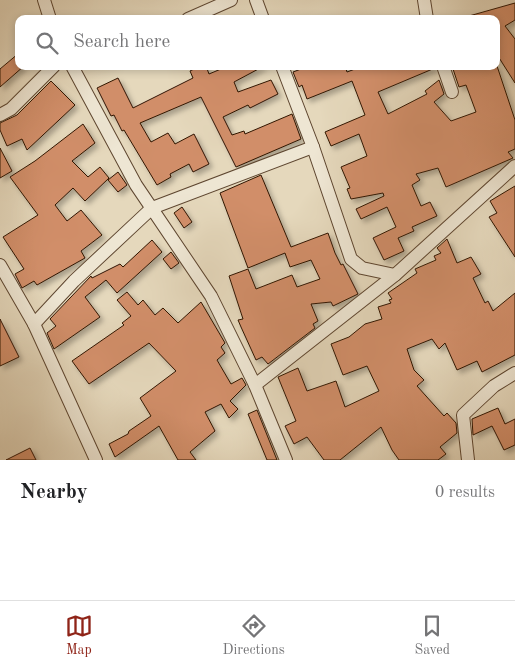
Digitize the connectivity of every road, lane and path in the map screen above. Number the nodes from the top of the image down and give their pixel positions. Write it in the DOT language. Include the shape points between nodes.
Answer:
graph roads {
  1 [pos="44,0"];
  2 [pos="231,0"];
  3 [pos="256,0"];
  4 [pos="424,0"];
  5 [pos="49,15"];
  6 [pos="197,15"];
  7 [pos="262,15"];
  8 [pos="426,15"];
  9 [pos="50,70"];
  10 [pos="78,70"];
  11 [pos="284,70"];
  12 [pos="444,70"];
  13 [pos="452,92"];
  14 [pos="0,115"];
  15 [pos="313,147"];
  16 [pos="515,166"];
  17 [pos="152,208"];
  18 [pos="0,265"];
  19 [pos="395,275"];
  20 [pos="34,324"];
  21 [pos="515,373"];
  22 [pos="256,385"];
  23 [pos="96,460"];
  24 [pos="286,460"];
  25 [pos="468,460"];
  1 -- 5 [label="street"];
  2 -- 6 [label="street"];
  3 -- 7 [label="street"];
  4 -- 8 [label="street"];
  9 -- 14 [label="street" via="11,109"];
  10 -- 17 [label="street" via="136,185"];
  11 -- 15 [label="street"];
  12 -- 13 [label="street"];
  15 -- 17 [label="street"];
  15 -- 19 [label="street" via="351,259 362,268"];
  16 -- 19 [label="street"];
  17 -- 20 [label="street" via="74,281"];
  17 -- 22 [label="street" via="211,296"];
  18 -- 20 [label="street"];
  19 -- 22 [label="street"];
  20 -- 23 [label="street"];
  21 -- 25 [label="street" via="494,386 463,415"];
  22 -- 24 [label="street"];
}
